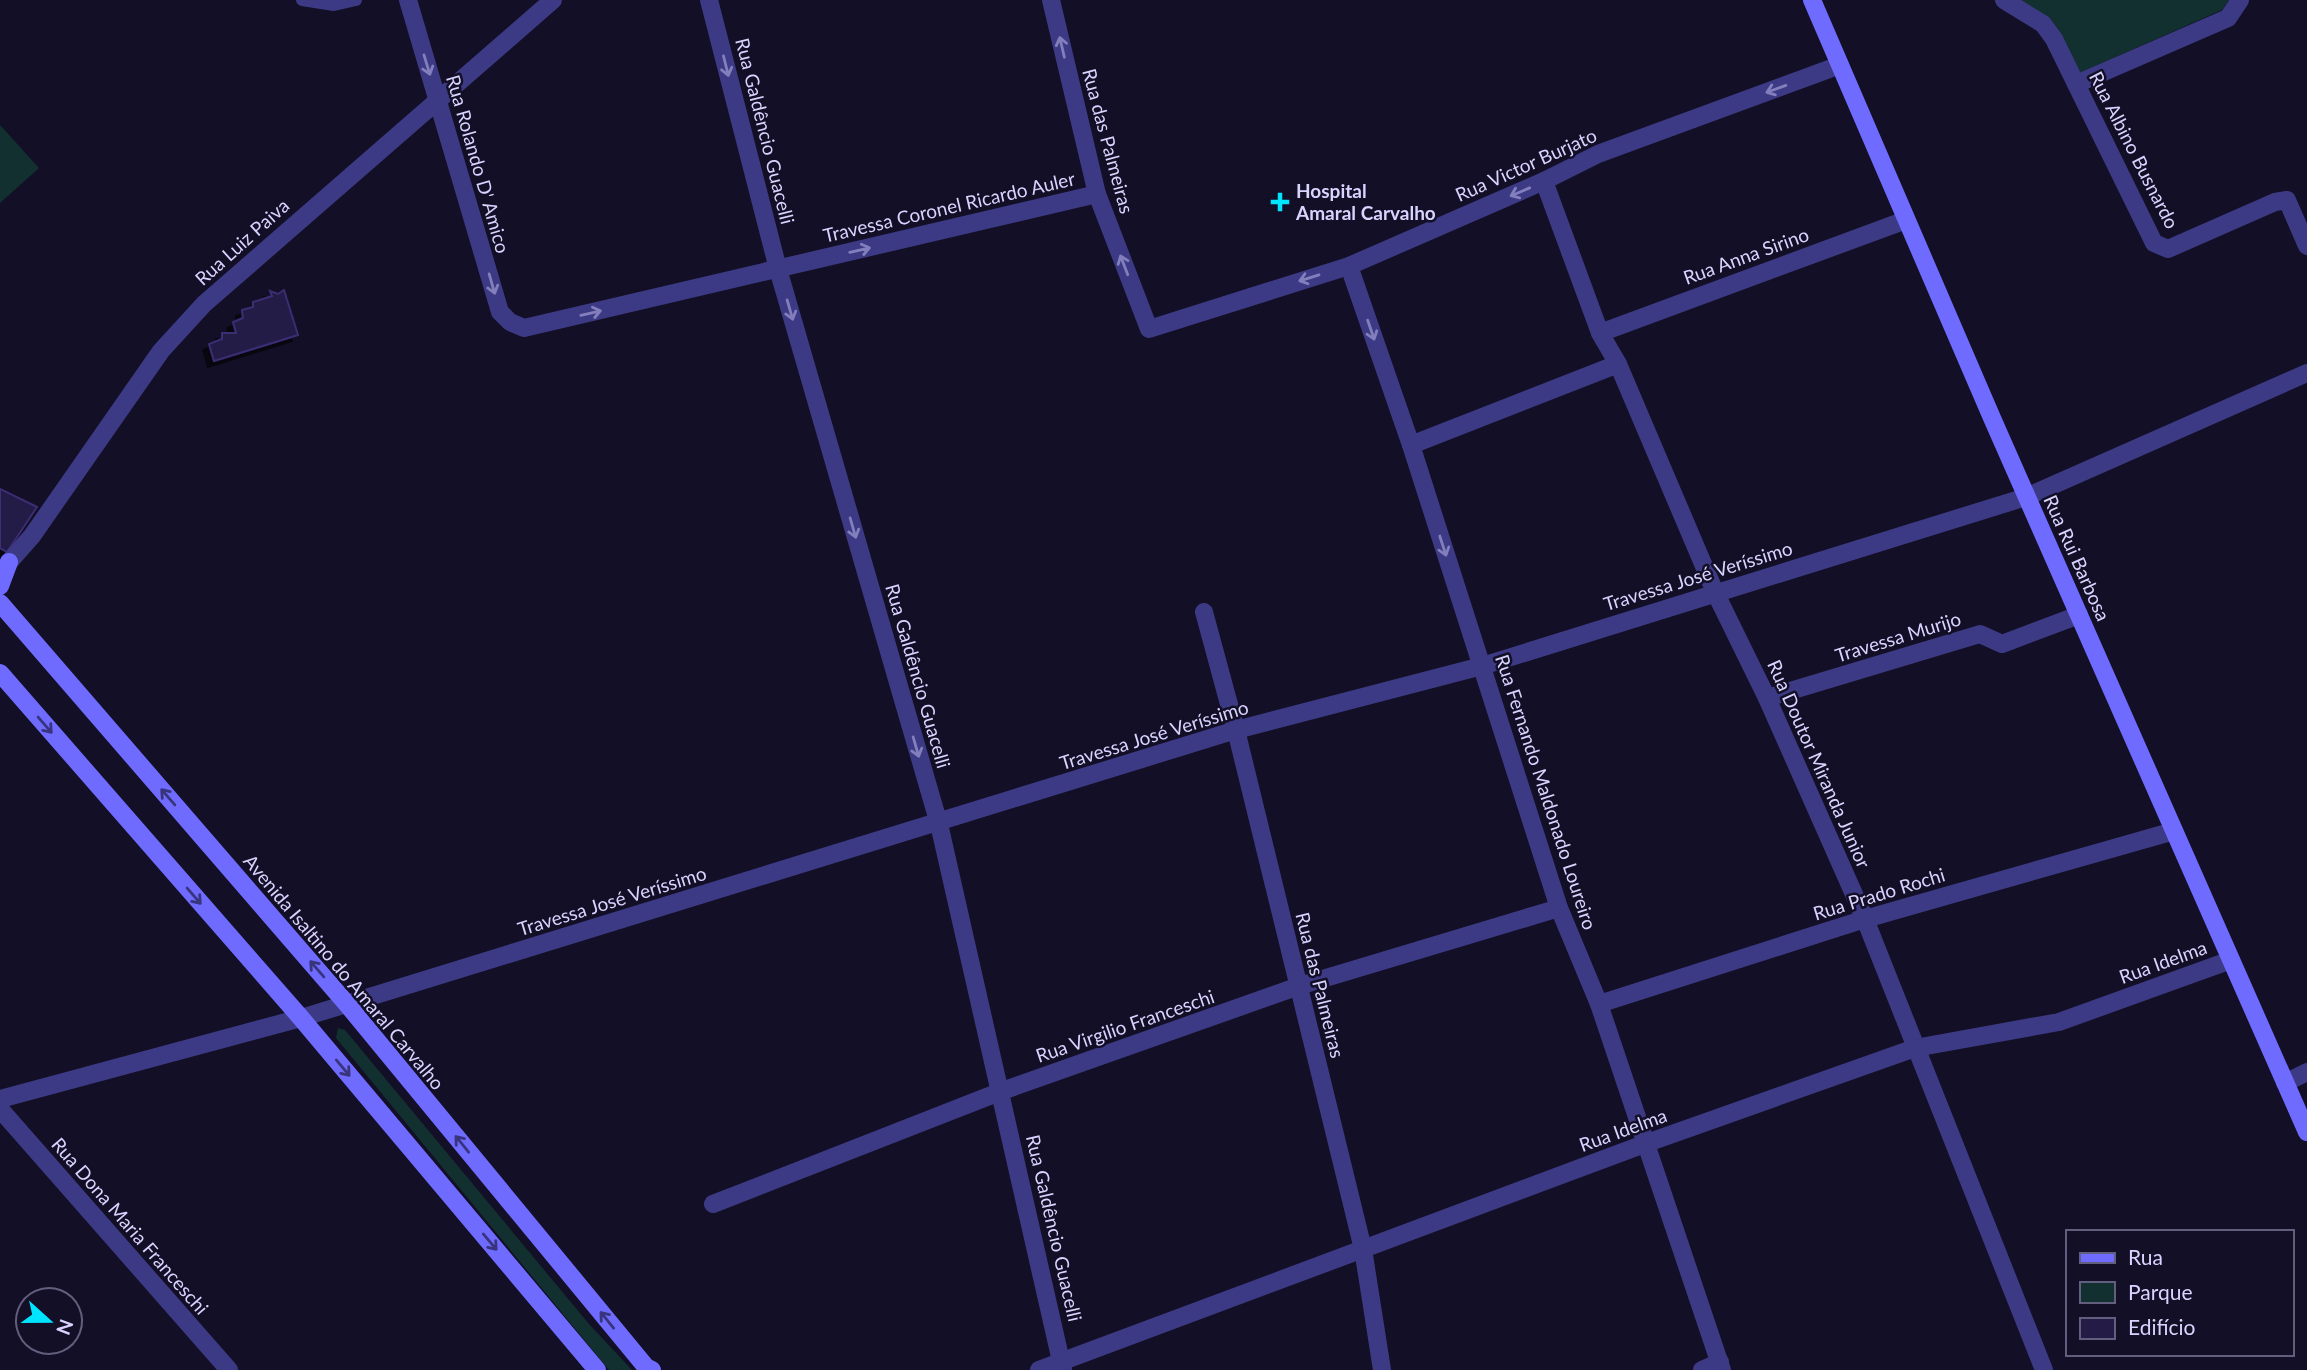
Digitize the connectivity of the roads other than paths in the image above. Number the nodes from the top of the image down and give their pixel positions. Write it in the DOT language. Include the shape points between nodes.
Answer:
graph roads {
  1 [pos="302,0"];
  2 [pos="356,0"];
  3 [pos="408,0"];
  4 [pos="553,0"];
  5 [pos="709,0"];
  6 [pos="1051,0"];
  7 [pos="1812,0"];
  8 [pos="2004,0"];
  9 [pos="2240,0"];
  10 [pos="1840,65"];
  11 [pos="2076,84"];
  12 [pos="437,99"];
  13 [pos="1544,181"];
  14 [pos="1097,194"];
  15 [pos="1906,220"];
  16 [pos="2307,246"];
  17 [pos="1349,266"];
  18 [pos="778,269"];
  19 [pos="524,328"];
  20 [pos="1149,329"];
  21 [pos="1600,332"];
  22 [pos="1618,364"];
  23 [pos="2307,373"];
  24 [pos="1411,445"];
  25 [pos="2026,497"];
  26 [pos="4,564"];
  27 [pos="0,586"];
  28 [pos="1715,592"];
  29 [pos="0,603"];
  30 [pos="1204,612"];
  31 [pos="2079,615"];
  32 [pos="1482,666"];
  33 [pos="0,673"];
  34 [pos="1767,698"];
  35 [pos="1236,730"];
  36 [pos="939,824"];
  37 [pos="2174,831"];
  38 [pos="1559,908"];
  39 [pos="1865,919"];
  40 [pos="2231,960"];
  41 [pos="1300,986"];
  42 [pos="346,1003"];
  43 [pos="1599,1004"];
  44 [pos="301,1018"];
  45 [pos="1915,1048"];
  46 [pos="2307,1072"];
  47 [pos="2286,1083"];
  48 [pos="1002,1091"];
  49 [pos="0,1099"];
  50 [pos="0,1109"];
  51 [pos="2307,1132"];
  52 [pos="1647,1143"];
  53 [pos="713,1205"];
  54 [pos="1363,1248"];
  55 [pos="1063,1365"];
  56 [pos="1721,1366"];
  57 [pos="229,1370"];
  58 [pos="597,1370"];
  59 [pos="652,1370"];
  60 [pos="1039,1370"];
  61 [pos="1382,1370"];
  62 [pos="1702,1370"];
  63 [pos="2044,1370"];
  1 -- 2 [label="lane" via="334,5"];
  3 -- 12 [label="street, Rua Rolando D' Amico, one-way"];
  4 -- 12 [label="street, Rua Luiz Paiva"];
  5 -- 18 [label="street, Rua Galdêncio Guacelli, one-way"];
  14 -- 6 [label="street, Rua das Palmeiras, one-way"];
  7 -- 10 [label="main road, Rua Rui Barbosa"];
  8 -- 11 [label="street, Rua Albino Busnardo" via="2043,24"];
  9 -- 11 [label="street" via="2228,18"];
  10 -- 13 [label="street, Rua Victor Burjato, one-way" via="1598,154"];
  10 -- 15 [label="main road, Rua Rui Barbosa"];
  11 -- 16 [label="street, Rua Albino Busnardo" via="2154,243 2168,249 2275,202 2287,201"];
  12 -- 19 [label="street, Rua Rolando D' Amico, one-way" via="500,312"];
  12 -- 26 [label="street, Rua Luiz Paiva" via="204,304 161,351 32,536"];
  13 -- 17 [label="street, Rua Victor Burjato, one-way"];
  13 -- 21 [label="street, Rua Doutor Miranda Junior"];
  18 -- 14 [label="street, Travessa Coronel Ricardo Auler, one-way"];
  20 -- 14 [label="street, Rua das Palmeiras, one-way"];
  15 -- 21 [label="street, Rua Anna Sirino"];
  15 -- 25 [label="main road, Rua Rui Barbosa"];
  17 -- 20 [label="street, Rua Victor Burjato, one-way"];
  17 -- 24 [label="street, Rua Fernando Maldonado Loureiro, one-way"];
  19 -- 18 [label="street, Travessa Coronel Ricardo Auler, one-way"];
  18 -- 36 [label="street, Rua Galdêncio Guacelli, one-way"];
  21 -- 22 [label="street, Rua Doutor Miranda Junior"];
  22 -- 24 [label="street"];
  22 -- 28 [label="street, Rua Doutor Miranda Junior"];
  23 -- 25 [label="street, Travessa José Veríssimo"];
  24 -- 32 [label="street, Rua Fernando Maldonado Loureiro, one-way"];
  25 -- 28 [label="street, Travessa José Veríssimo"];
  25 -- 31 [label="main road, Rua Rui Barbosa"];
  26 -- 27 [label="main road, Rua Luiz Paiva"];
  28 -- 32 [label="street, Travessa José Veríssimo"];
  28 -- 34 [label="street, Rua Doutor Miranda Junior"];
  42 -- 29 [label="main road, Avenida Isaltino do Amaral Carvalho, one-way"];
  30 -- 35 [label="street, Rua das Palmeiras"];
  31 -- 34 [label="street, Travessa Murijo" via="2002,644 1980,634"];
  31 -- 37 [label="main road, Rua Rui Barbosa"];
  32 -- 35 [label="street, Travessa José Veríssimo"];
  32 -- 38 [label="street, Rua Fernando Maldonado Loureiro"];
  33 -- 44 [label="main road, one-way"];
  34 -- 39 [label="street, Rua Doutor Miranda Junior"];
  35 -- 36 [label="street, Travessa José Veríssimo"];
  35 -- 41 [label="street, Rua das Palmeiras"];
  36 -- 42 [label="street, Travessa José Veríssimo"];
  36 -- 48 [label="street, Rua Galdêncio Guacelli"];
  37 -- 39 [label="street, Rua Prado Rochi"];
  37 -- 40 [label="main road, Rua Rui Barbosa"];
  38 -- 41 [label="street, Rua Virgilio Franceschi"];
  38 -- 43 [label="street, Rua Fernando Maldonado Loureiro"];
  39 -- 43 [label="street, Rua Prado Rochi"];
  39 -- 45 [label="street, Rua Doutor Miranda Junior"];
  40 -- 45 [label="street, Rua Idelma" via="2059,1022"];
  40 -- 47 [label="main road, Rua Rui Barbosa"];
  41 -- 48 [label="street, Rua Virgilio Franceschi"];
  41 -- 54 [label="street, Rua das Palmeiras"];
  42 -- 44 [label="street, Travessa José Veríssimo"];
  59 -- 42 [label="main road, Avenida Isaltino do Amaral Carvalho, one-way"];
  43 -- 52 [label="street, Rua Fernando Maldonado Loureiro"];
  44 -- 49 [label="street, Travessa José Veríssimo"];
  44 -- 58 [label="main road, one-way"];
  45 -- 52 [label="street, Rua Idelma"];
  45 -- 63 [label="street, Rua Doutor Miranda Junior"];
  46 -- 47 [label="street"];
  47 -- 51 [label="main road, Rua Rui Barbosa"];
  48 -- 53 [label="street, Rua Virgilio Franceschi"];
  48 -- 55 [label="street, Rua Galdêncio Guacelli"];
  50 -- 57 [label="street, Rua Dona Maria Franceschi"];
  52 -- 54 [label="street, Rua Idelma"];
  52 -- 56 [label="street, Rua Fernando Maldonado Loureiro"];
  54 -- 55 [label="street, Rua Idelma"];
  54 -- 61 [label="street, Rua das Palmeiras"];
  55 -- 60 [label="street, Rua Idelma"];
  56 -- 62 [label="street"];
}
